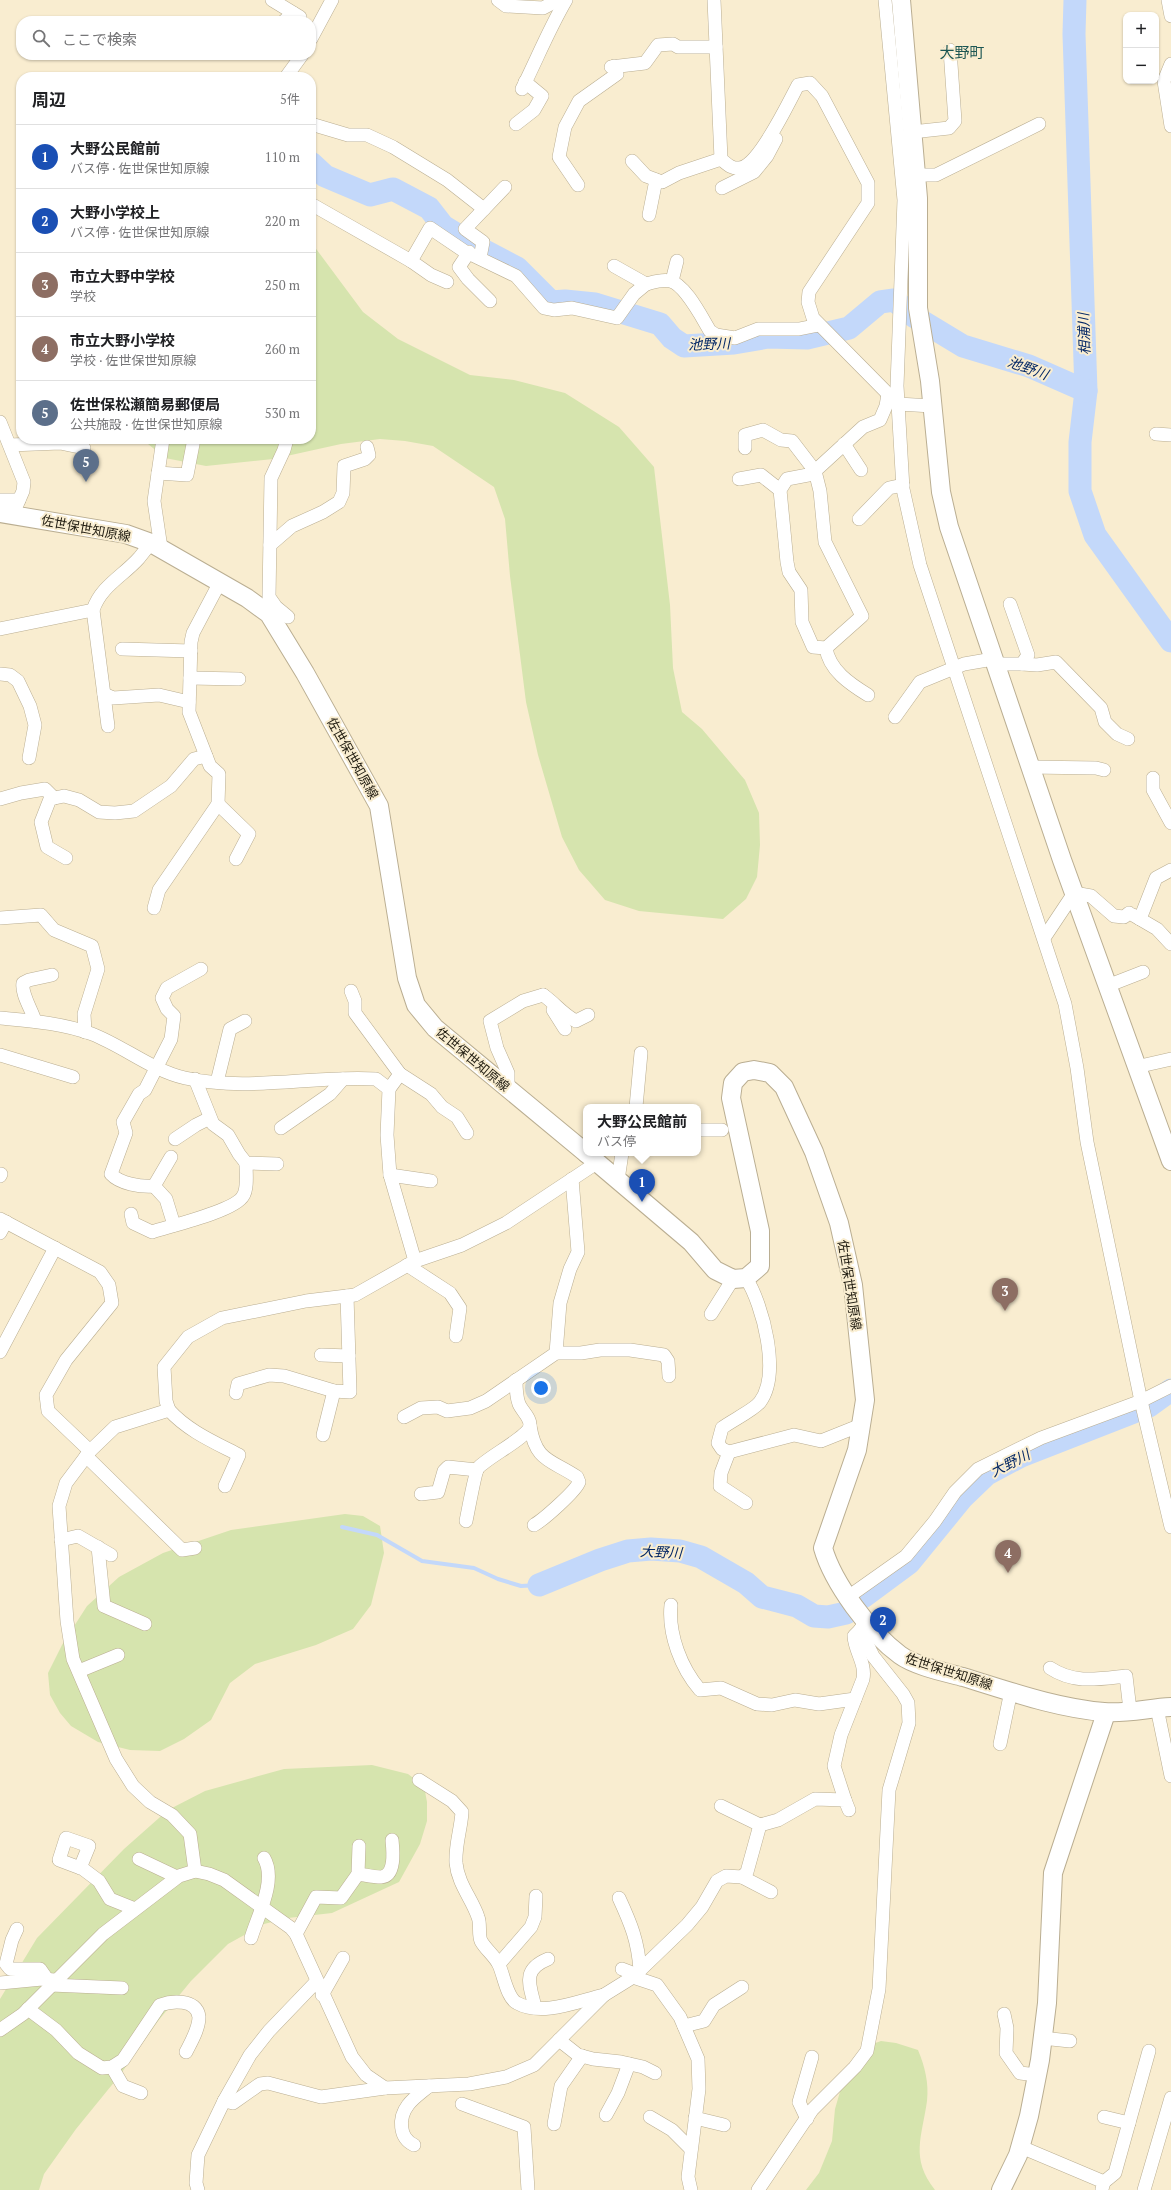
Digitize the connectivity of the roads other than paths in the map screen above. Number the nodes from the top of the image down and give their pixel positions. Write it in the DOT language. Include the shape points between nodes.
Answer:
graph roads {
  1 [pos="272,0"];
  2 [pos="332,0"];
  3 [pos="498,0"];
  4 [pos="558,0"];
  5 [pos="566,0"];
  6 [pos="714,0"];
  7 [pos="885,0"];
  8 [pos="901,0"];
  9 [pos="1168,0"];
  10 [pos="291,16"];
  11 [pos="1171,16"];
  12 [pos="316,30"];
  13 [pos="716,47"];
  14 [pos="950,50"];
  15 [pos="298,60"];
  16 [pos="1171,64"];
  17 [pos="290,72"];
  18 [pos="516,124"];
  19 [pos="1039,124"];
  20 [pos="316,125"];
  21 [pos="1171,126"];
  22 [pos="912,132"];
  23 [pos="771,134"];
  24 [pos="721,159"];
  25 [pos="632,160"];
  26 [pos="916,175"];
  27 [pos="656,180"];
  28 [pos="578,185"];
  29 [pos="505,187"];
  30 [pos="722,188"];
  31 [pos="316,207"];
  32 [pos="484,209"];
  33 [pos="650,215"];
  34 [pos="474,255"];
  35 [pos="411,261"];
  36 [pos="677,261"];
  37 [pos="614,266"];
  38 [pos="672,281"];
  39 [pos="447,282"];
  40 [pos="646,284"];
  41 [pos="490,301"];
  42 [pos="824,330"];
  43 [pos="888,394"];
  44 [pos="898,404"];
  45 [pos="932,406"];
  46 [pos="0,422"];
  47 [pos="1156,434"];
  48 [pos="1171,435"];
  49 [pos="24,444"];
  50 [pos="73,444"];
  51 [pos="162,444"];
  52 [pos="193,444"];
  53 [pos="286,444"];
  54 [pos="844,444"];
  55 [pos="10,445"];
  56 [pos="367,447"];
  57 [pos="84,448"];
  58 [pos="745,448"];
  59 [pos="862,470"];
  60 [pos="815,471"];
  61 [pos="158,473"];
  62 [pos="739,479"];
  63 [pos="902,485"];
  64 [pos="780,490"];
  65 [pos="0,500"];
  66 [pos="11,509"];
  67 [pos="858,519"];
  68 [pos="270,545"];
  69 [pos="156,546"];
  70 [pos="220,582"];
  71 [pos="1010,604"];
  72 [pos="268,605"];
  73 [pos="93,610"];
  74 [pos="288,617"];
  75 [pos="0,628"];
  76 [pos="826,648"];
  77 [pos="122,649"];
  78 [pos="190,651"];
  79 [pos="994,661"];
  80 [pos="1022,664"];
  81 [pos="954,668"];
  82 [pos="0,674"];
  83 [pos="190,678"];
  84 [pos="239,679"];
  85 [pos="104,694"];
  86 [pos="868,695"];
  87 [pos="189,702"];
  88 [pos="895,717"];
  89 [pos="108,726"];
  90 [pos="1128,739"];
  91 [pos="206,756"];
  92 [pos="29,758"];
  93 [pos="1030,767"];
  94 [pos="1104,770"];
  95 [pos="1153,778"];
  96 [pos="54,798"];
  97 [pos="0,799"];
  98 [pos="218,804"];
  99 [pos="1171,823"];
  100 [pos="66,858"];
  101 [pos="236,859"];
  102 [pos="1171,870"];
  103 [pos="1074,893"];
  104 [pos="154,908"];
  105 [pos="1132,914"];
  106 [pos="0,918"];
  107 [pos="1044,938"];
  108 [pos="1171,944"];
  109 [pos="201,969"];
  110 [pos="1143,972"];
  111 [pos="52,975"];
  112 [pos="1107,986"];
  113 [pos="351,991"];
  114 [pos="543,995"];
  115 [pos="588,1015"];
  116 [pos="0,1018"];
  117 [pos="245,1021"];
  118 [pos="35,1022"];
  119 [pos="565,1029"];
  120 [pos="85,1032"];
  121 [pos="641,1053"];
  122 [pos="0,1055"];
  123 [pos="1171,1059"];
  124 [pos="1136,1066"];
  125 [pos="158,1067"];
  126 [pos="400,1074"];
  127 [pos="73,1077"];
  128 [pos="195,1079"];
  129 [pos="343,1079"];
  130 [pos="217,1082"];
  131 [pos="508,1088"];
  132 [pos="389,1089"];
  133 [pos="636,1104"];
  134 [pos="210,1118"];
  135 [pos="280,1128"];
  136 [pos="701,1130"];
  137 [pos="722,1130"];
  138 [pos="467,1134"];
  139 [pos="175,1139"];
  140 [pos="583,1150"];
  141 [pos="590,1156"];
  142 [pos="622,1156"];
  143 [pos="171,1157"];
  144 [pos="1171,1161"];
  145 [pos="246,1163"];
  146 [pos="277,1164"];
  147 [pos="390,1175"];
  148 [pos="572,1179"];
  149 [pos="431,1180"];
  150 [pos="618,1180"];
  151 [pos="154,1186"];
  152 [pos="131,1214"];
  153 [pos="2,1224"];
  154 [pos="174,1225"];
  155 [pos="55,1248"];
  156 [pos="411,1263"];
  157 [pos="739,1279"];
  158 [pos="347,1296"];
  159 [pos="711,1314"];
  160 [pos="456,1336"];
  161 [pos="0,1352"];
  162 [pos="556,1354"];
  163 [pos="321,1355"];
  164 [pos="349,1356"];
  165 [pos="669,1376"];
  166 [pos="516,1380"];
  167 [pos="1171,1386"];
  168 [pos="334,1391"];
  169 [pos="236,1393"];
  170 [pos="1141,1401"];
  171 [pos="169,1410"];
  172 [pos="404,1418"];
  173 [pos="861,1425"];
  174 [pos="530,1426"];
  175 [pos="323,1435"];
  176 [pos="729,1452"];
  177 [pos="88,1454"];
  178 [pos="477,1470"];
  179 [pos="225,1486"];
  180 [pos="421,1494"];
  181 [pos="746,1503"];
  182 [pos="466,1521"];
  183 [pos="534,1525"];
  184 [pos="1171,1527"];
  185 [pos="61,1540"];
  186 [pos="98,1547"];
  187 [pos="195,1548"];
  188 [pos="111,1555"];
  189 [pos="848,1597"];
  190 [pos="671,1605"];
  191 [pos="145,1624"];
  192 [pos="863,1625"];
  193 [pos="118,1655"];
  194 [pos="1050,1668"];
  195 [pos="79,1671"];
  196 [pos="1011,1691"];
  197 [pos="855,1699"];
  198 [pos="1164,1707"];
  199 [pos="1130,1710"];
  200 [pos="1106,1712"];
  201 [pos="1000,1744"];
  202 [pos="1171,1776"];
  203 [pos="419,1780"];
  204 [pos="721,1806"];
  205 [pos="760,1825"];
  206 [pos="392,1840"];
  207 [pos="359,1846"];
  208 [pos="264,1858"];
  209 [pos="139,1859"];
  210 [pos="80,1868"];
  211 [pos="195,1871"];
  212 [pos="358,1874"];
  213 [pos="176,1877"];
  214 [pos="742,1877"];
  215 [pos="771,1892"];
  216 [pos="536,1896"];
  217 [pos="619,1898"];
  218 [pos="135,1909"];
  219 [pos="263,1909"];
  220 [pos="17,1929"];
  221 [pos="296,1934"];
  222 [pos="251,1938"];
  223 [pos="343,1958"];
  224 [pos="548,1960"];
  225 [pos="499,1964"];
  226 [pos="622,1969"];
  227 [pos="636,1974"];
  228 [pos="51,1981"];
  229 [pos="316,1982"];
  230 [pos="0,1983"];
  231 [pos="742,1986"];
  232 [pos="122,1988"];
  233 [pos="322,1994"];
  234 [pos="604,1995"];
  235 [pos="534,2007"];
  236 [pos="28,2009"];
  237 [pos="1004,2014"];
  238 [pos="684,2026"];
  239 [pos="0,2030"];
  240 [pos="1042,2038"];
  241 [pos="559,2040"];
  242 [pos="1070,2041"];
  243 [pos="1149,2051"];
  244 [pos="186,2052"];
  245 [pos="582,2056"];
  246 [pos="812,2057"];
  247 [pos="629,2064"];
  248 [pos="112,2067"];
  249 [pos="655,2073"];
  250 [pos="1037,2075"];
  251 [pos="454,2085"];
  252 [pos="428,2086"];
  253 [pos="385,2088"];
  254 [pos="141,2093"];
  255 [pos="1171,2098"];
  256 [pos="224,2100"];
  257 [pos="606,2116"];
  258 [pos="650,2117"];
  259 [pos="1104,2117"];
  260 [pos="695,2118"];
  261 [pos="807,2119"];
  262 [pos="1129,2122"];
  263 [pos="554,2124"];
  264 [pos="724,2126"];
  265 [pos="414,2145"];
  266 [pos="1021,2146"];
  267 [pos="691,2150"];
  268 [pos="1103,2186"];
  269 [pos="198,2190"];
  270 [pos="528,2190"];
  271 [pos="691,2190"];
  272 [pos="758,2190"];
  273 [pos="1001,2190"];
  274 [pos="1144,2190"];
  1 -- 10 [label="street"];
  2 -- 12 [label="street"];
  3 -- 4 [label="street" via="506,6 544,8"];
  5 -- 18 [label="street" via="524,85 542,96 534,110"];
  6 -- 13 [label="street"];
  7 -- 44 [label="street" via="904,200"];
  8 -- 22 [label="main road"];
  9 -- 11 [label="street"];
  13 -- 24 [label="street"];
  13 -- 28 [label="street" via="658,45 645,63 620,63 617,74 579,101 565,127 559,156"];
  14 -- 22 [label="street" via="955,121 949,128"];
  15 -- 17 [label="street"];
  16 -- 21 [label="street" via="1164,81"];
  19 -- 26 [label="street" via="936,175"];
  20 -- 32 [label="street" via="348,135 367,134 447,180"];
  22 -- 26 [label="main road"];
  23 -- 24 [label="street" via="752,162 740,168 730,167"];
  23 -- 30 [label="street" via="776,138 767,156 754,172"];
  23 -- 42 [label="street" via="798,85 810,83 822,96 868,183 868,203 809,292 808,302 812,318"];
  24 -- 27 [label="street" via="679,173 662,182"];
  25 -- 27 [label="street" via="646,176"];
  26 -- 45 [label="main road" via="918,308"];
  27 -- 33 [label="street"];
  29 -- 32 [label="street"];
  31 -- 35 [label="street"];
  32 -- 34 [label="street" via="465,229 482,242"];
  34 -- 35 [label="street" via="430,228"];
  34 -- 40 [label="street" via="516,276 544,308 554,310 572,308 617,318 634,294"];
  34 -- 41 [label="street" via="459,267"];
  35 -- 39 [label="street" via="431,275"];
  36 -- 38 [label="street"];
  37 -- 40 [label="street"];
  38 -- 40 [label="street" via="662,280"];
  38 -- 42 [label="street" via="682,287 710,331 716,335 735,338 758,329"];
  42 -- 43 [label="street"];
  43 -- 44 [label="street"];
  43 -- 54 [label="street" via="880,420 868,423"];
  44 -- 45 [label="street"];
  44 -- 63 [label="street"];
  45 -- 79 [label="main road" via="942,492 949,527"];
  46 -- 55 [label="street"];
  47 -- 48 [label="street"];
  49 -- 55 [label="street"];
  50 -- 57 [label="street"];
  51 -- 61 [label="street"];
  52 -- 61 [label="street" via="187,475"];
  53 -- 68 [label="street" via="271,478"];
  54 -- 59 [label="street"];
  54 -- 60 [label="street"];
  55 -- 66 [label="street" via="24,482 23,491"];
  56 -- 68 [label="street" via="369,455 365,459 344,466 343,493 339,502 292,526"];
  58 -- 60 [label="street" via="746,435 763,430 781,440 792,440"];
  60 -- 64 [label="street" via="787,479"];
  60 -- 76 [label="street" via="820,491 825,542 862,616"];
  61 -- 69 [label="street" via="154,502"];
  62 -- 64 [label="street" via="761,475"];
  63 -- 67 [label="street" via="890,488"];
  63 -- 81 [label="street" via="920,565"];
  64 -- 76 [label="street" via="787,562 789,572 801,590 802,622 813,647"];
  65 -- 66 [label="street"];
  66 -- 69 [label="main road, 佐世保世知原線" via="126,534"];
  68 -- 72 [label="street"];
  69 -- 70 [label="main road, 佐世保世知原線"];
  69 -- 73 [label="street" via="114,578"];
  70 -- 72 [label="main road, 佐世保世知原線"];
  70 -- 78 [label="street" via="193,633"];
  71 -- 80 [label="street" via="1028,655"];
  72 -- 74 [label="street"];
  72 -- 131 [label="main road, 佐世保世知原線" via="269,614 379,806 407,978 416,1005 435,1028"];
  73 -- 75 [label="street"];
  73 -- 85 [label="street"];
  76 -- 86 [label="street" via="828,659 849,683"];
  77 -- 78 [label="street"];
  78 -- 83 [label="street"];
  79 -- 80 [label="street"];
  79 -- 81 [label="street"];
  79 -- 93 [label="main road"];
  80 -- 90 [label="street" via="1056,662 1062,666 1101,708 1105,722"];
  81 -- 88 [label="street" via="920,682"];
  81 -- 107 [label="street"];
  82 -- 92 [label="street" via="10,675 18,681 30,706 35,725"];
  83 -- 84 [label="street"];
  83 -- 87 [label="street"];
  85 -- 87 [label="street" via="113,698 159,695"];
  85 -- 89 [label="street"];
  87 -- 91 [label="street" via="189,712"];
  91 -- 96 [label="street" via="194,759 171,786 134,811 99,812 79,800 64,796"];
  91 -- 98 [label="street" via="210,766 219,774"];
  93 -- 94 [label="street"];
  93 -- 103 [label="main road"];
  95 -- 99 [label="street" via="1153,790"];
  96 -- 97 [label="street" via="45,789"];
  96 -- 100 [label="street" via="50,799 41,822 47,847"];
  98 -- 101 [label="street" via="249,834"];
  98 -- 104 [label="street"];
  102 -- 105 [label="street" via="1156,878"];
  103 -- 105 [label="street" via="1091,896 1114,916 1124,917"];
  103 -- 107 [label="street"];
  103 -- 112 [label="main road"];
  105 -- 108 [label="street" via="1157,929"];
  106 -- 120 [label="street" via="40,915 54,930 92,946 98,970 84,1014"];
  107 -- 170 [label="street" via="1065,1004 1087,1142"];
  109 -- 125 [label="street" via="167,988 162,998 174,1016 171,1039"];
  110 -- 112 [label="street"];
  111 -- 118 [label="street" via="23,983 22,989"];
  112 -- 124 [label="main road"];
  113 -- 126 [label="street" via="355,1001 355,1013"];
  114 -- 115 [label="street" via="576,1021"];
  114 -- 119 [label="street"];
  114 -- 131 [label="street" via="523,1001 490,1021 497,1048 508,1073"];
  116 -- 118 [label="street"];
  117 -- 130 [label="street" via="230,1029"];
  118 -- 120 [label="street" via="54,1023"];
  120 -- 125 [label="street"];
  121 -- 133 [label="street"];
  122 -- 127 [label="street"];
  123 -- 124 [label="street"];
  124 -- 144 [label="main road"];
  125 -- 128 [label="street" via="185,1078"];
  125 -- 151 [label="street" via="123,1122 126,1133 111,1174 114,1178 142,1186"];
  126 -- 132 [label="street"];
  126 -- 138 [label="street" via="431,1094 442,1107 457,1117"];
  128 -- 130 [label="street"];
  128 -- 134 [label="street"];
  129 -- 130 [label="street" via="264,1084"];
  129 -- 132 [label="street" via="376,1079"];
  129 -- 135 [label="street" via="330,1094"];
  131 -- 140 [label="main road, 佐世保世知原線"];
  132 -- 147 [label="street" via="387,1135"];
  134 -- 139 [label="street"];
  134 -- 145 [label="street" via="213,1124 228,1135"];
  136 -- 137 [label="street"];
  141 -- 148 [label="street"];
  141 -- 150 [label="main road, 佐世保世知原線"];
  142 -- 150 [label="street"];
  143 -- 151 [label="street"];
  145 -- 146 [label="street"];
  145 -- 154 [label="street" via="244,1195 238,1202"];
  147 -- 149 [label="street"];
  147 -- 156 [label="street"];
  148 -- 156 [label="street" via="506,1223 462,1244"];
  148 -- 162 [label="street" via="578,1252 560,1303"];
  150 -- 157 [label="main road, 佐世保世知原線" via="691,1242 715,1270"];
  151 -- 154 [label="street" via="166,1199"];
  152 -- 154 [label="street" via="133,1223 152,1232"];
  153 -- 155 [label="street"];
  155 -- 161 [label="street"];
  155 -- 177 [label="street" via="100,1272 109,1285 112,1303 66,1360 46,1395 48,1411"];
  156 -- 158 [label="street" via="355,1296"];
  156 -- 160 [label="street" via="450,1294 460,1308"];
  157 -- 159 [label="street"];
  157 -- 173 [label="main road, 佐世保世知原線" via="760,1266 760,1231 731,1098 733,1083 743,1072 754,1070 770,1073 784,1087 814,1152 839,1224 853,1285 865,1400"];
  157 -- 176 [label="street" via="754,1290 763,1320 769,1357 768,1385 760,1403 722,1428 718,1443 722,1449"];
  158 -- 164 [label="street"];
  158 -- 171 [label="street" via="306,1301 222,1318 188,1337 164,1367"];
  162 -- 165 [label="street" via="630,1350 664,1356 668,1361"];
  162 -- 166 [label="street"];
  163 -- 164 [label="street"];
  164 -- 168 [label="street" via="350,1392"];
  166 -- 172 [label="street" via="486,1402 470,1408 447,1411 438,1407 421,1408"];
  166 -- 174 [label="street" via="516,1394"];
  167 -- 170 [label="street"];
  168 -- 169 [label="street" via="284,1376 269,1375 238,1384"];
  168 -- 175 [label="street"];
  170 -- 184 [label="street"];
  170 -- 189 [label="street" via="1041,1438 978,1469 955,1492 906,1556"];
  171 -- 177 [label="street" via="116,1427"];
  171 -- 179 [label="street" via="195,1432 239,1455"];
  173 -- 176 [label="street" via="821,1441 794,1435"];
  173 -- 189 [label="main road, 佐世保世知原線" via="857,1450 823,1548 827,1562"];
  174 -- 178 [label="street" via="526,1433 491,1456"];
  174 -- 183 [label="street" via="535,1449 544,1458 577,1477 579,1482 577,1488 556,1505 546,1518"];
  176 -- 181 [label="street" via="721,1473 720,1486"];
  177 -- 185 [label="street" via="66,1483 60,1500"];
  177 -- 187 [label="street" via="182,1550"];
  178 -- 180 [label="street" via="448,1467 444,1471 438,1492"];
  178 -- 182 [label="street"];
  185 -- 186 [label="street" via="78,1536"];
  185 -- 195 [label="street" via="67,1621 74,1659"];
  186 -- 188 [label="street"];
  186 -- 191 [label="street" via="104,1606"];
  189 -- 192 [label="main road, 佐世保世知原線"];
  190 -- 197 [label="street" via="672,1632 688,1677 700,1690 721,1688 757,1704 772,1705 795,1700 819,1704"];
  192 -- 196 [label="main road, 佐世保世知原線" via="901,1656 930,1668"];
  192 -- 197 [label="street" via="854,1636 864,1670"];
  192 -- 261 [label="street" via="873,1656 908,1703 909,1723 889,1790 879,1989 867,2051 855,2067 812,2110"];
  193 -- 195 [label="street"];
  194 -- 199 [label="street" via="1062,1676 1086,1680 1126,1676"];
  195 -- 211 [label="street" via="116,1759 133,1786 150,1802 172,1815 190,1834"];
  196 -- 200 [label="main road, 佐世保世知原線" via="1063,1707"];
  196 -- 201 [label="street"];
  197 -- 205 [label="street" via="841,1735 834,1766 847,1805 815,1799 778,1820"];
  198 -- 199 [label="main road, 佐世保世知原線"];
  198 -- 202 [label="street"];
  199 -- 200 [label="main road, 佐世保世知原線"];
  200 -- 240 [label="main road" via="1053,1873 1047,2003"];
  203 -- 225 [label="street" via="452,1801 462,1812 462,1829 456,1845 456,1864 466,1896 479,1917 480,1940"];
  204 -- 205 [label="street"];
  205 -- 214 [label="street" via="747,1872"];
  206 -- 212 [label="street" via="392,1863 388,1873 382,1877"];
  207 -- 212 [label="street"];
  208 -- 219 [label="street" via="269,1867"];
  209 -- 213 [label="street"];
  210 -- 218 [label="street" via="99,1881 110,1899"];
  211 -- 213 [label="street"];
  211 -- 219 [label="street" via="224,1880"];
  212 -- 221 [label="street" via="341,1898 316,1897"];
  213 -- 218 [label="street"];
  214 -- 215 [label="street"];
  214 -- 227 [label="street" via="726,1876 718,1881 687,1926"];
  216 -- 225 [label="street" via="535,1917 531,1927"];
  217 -- 227 [label="street" via="638,1947"];
  218 -- 228 [label="street"];
  219 -- 221 [label="street"];
  219 -- 222 [label="street"];
  220 -- 228 [label="street" via="6,1964 10,1969 40,1969"];
  221 -- 229 [label="street"];
  223 -- 233 [label="street"];
  224 -- 235 [label="street" via="537,1964 528,1980"];
  225 -- 235 [label="street" via="512,2000"];
  226 -- 227 [label="street"];
  227 -- 234 [label="street"];
  227 -- 238 [label="street" via="657,1985"];
  228 -- 230 [label="street"];
  228 -- 232 [label="street"];
  228 -- 236 [label="street"];
  229 -- 233 [label="street"];
  229 -- 256 [label="street" via="269,2031 250,2055"];
  231 -- 238 [label="street" via="714,2005 704,2021"];
  233 -- 253 [label="street" via="352,2057 366,2075"];
  234 -- 235 [label="street" via="555,2008"];
  234 -- 241 [label="street"];
  236 -- 239 [label="street"];
  236 -- 248 [label="street" via="56,2030 78,2053 102,2068"];
  237 -- 250 [label="street" via="1007,2028 1006,2053 1020,2073"];
  238 -- 260 [label="street" via="698,2059 699,2089"];
  240 -- 242 [label="street"];
  240 -- 250 [label="main road"];
  241 -- 245 [label="street"];
  241 -- 251 [label="street" via="534,2065 506,2077"];
  243 -- 262 [label="street"];
  244 -- 248 [label="street" via="194,2036 199,2016 194,2007 184,2002 170,2001 160,2005 123,2060"];
  245 -- 247 [label="street"];
  245 -- 263 [label="street" via="561,2086"];
  246 -- 261 [label="street" via="799,2102"];
  247 -- 249 [label="street"];
  247 -- 257 [label="street"];
  248 -- 254 [label="street" via="123,2086"];
  250 -- 266 [label="main road"];
  251 -- 252 [label="street"];
  251 -- 270 [label="street" via="464,2107 524,2127 521,2174"];
  252 -- 253 [label="street"];
  252 -- 265 [label="street" via="407,2105 402,2118 401,2130 404,2137"];
  253 -- 256 [label="street" via="321,2097 268,2083 260,2084 233,2103"];
  255 -- 274 [label="street"];
  256 -- 269 [label="street" via="198,2155"];
  258 -- 267 [label="street" via="672,2130"];
  259 -- 262 [label="street"];
  260 -- 264 [label="street"];
  260 -- 267 [label="street"];
  261 -- 272 [label="street"];
  262 -- 268 [label="street" via="1115,2173"];
  266 -- 268 [label="street"];
  266 -- 273 [label="main road"];
  267 -- 271 [label="street" via="688,2177"];
}
